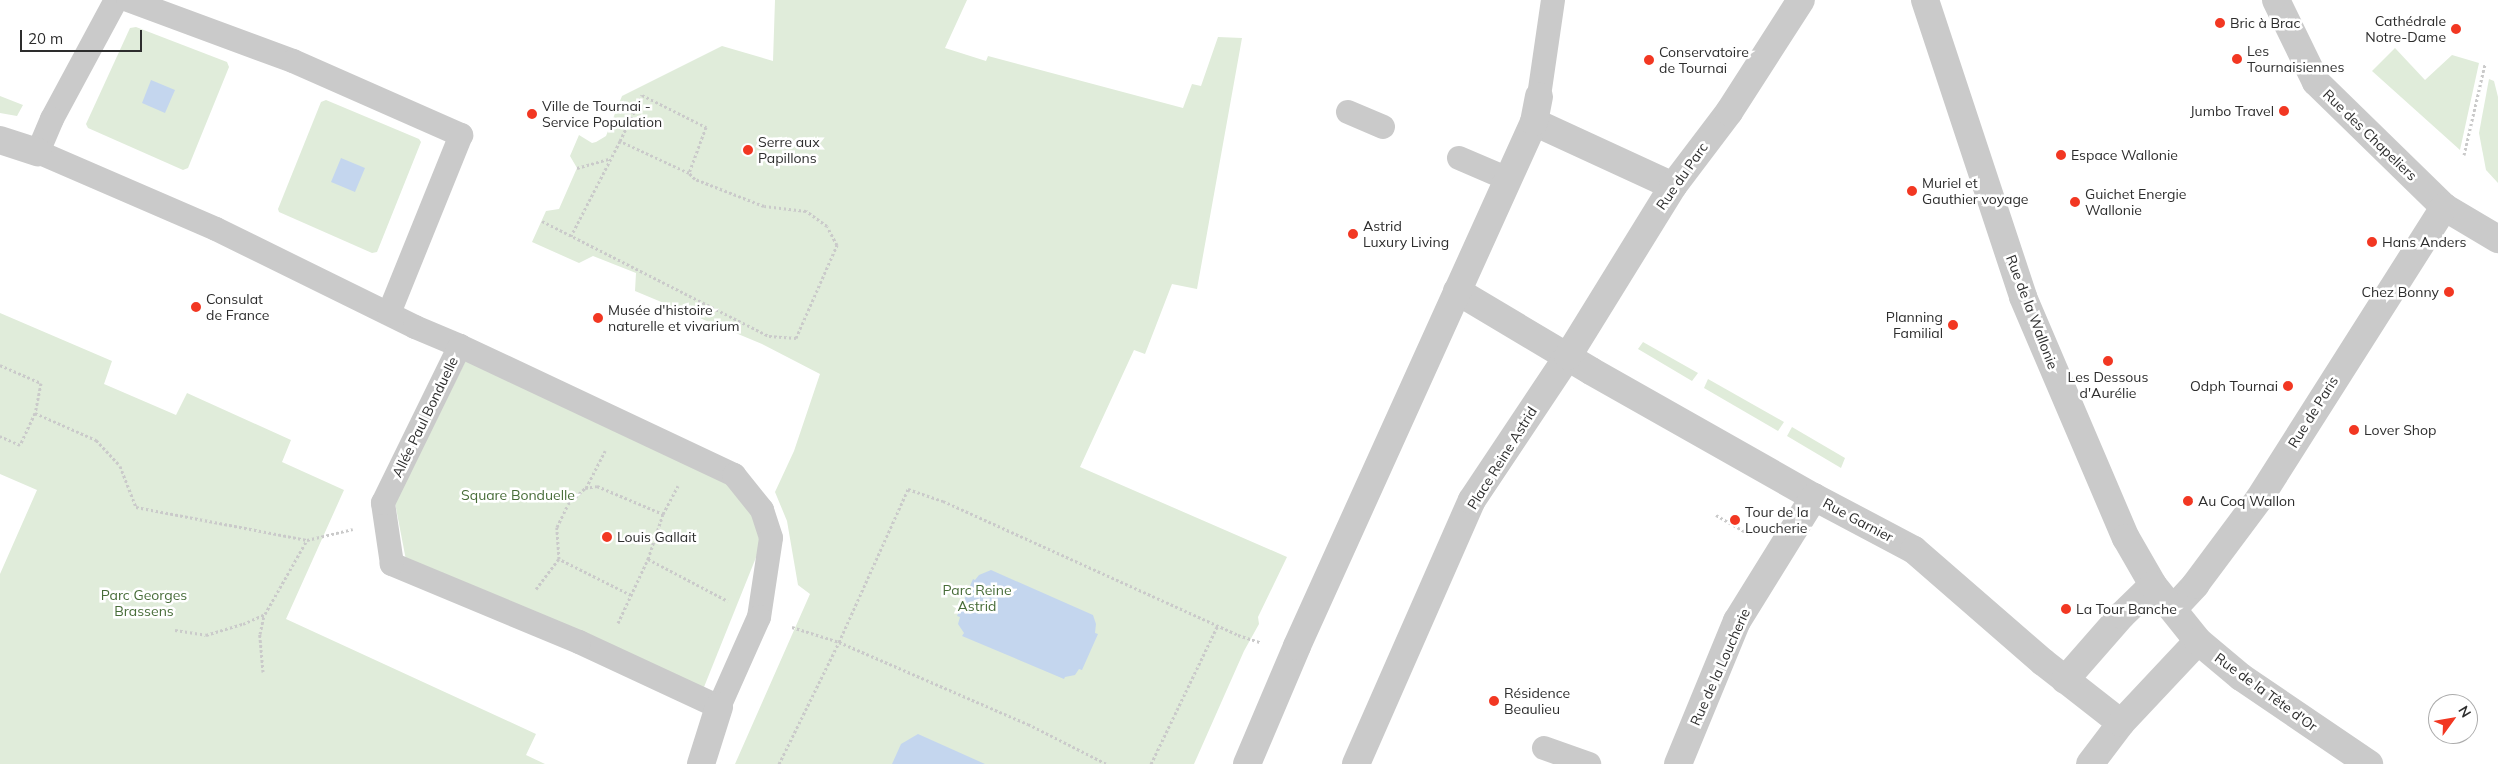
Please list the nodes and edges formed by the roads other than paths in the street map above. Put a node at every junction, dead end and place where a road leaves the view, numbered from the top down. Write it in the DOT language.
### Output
graph roads {
  1 [pos="116,0"];
  2 [pos="128,0"];
  3 [pos="1553,0"];
  4 [pos="1801,0"];
  5 [pos="1925,0"];
  6 [pos="2276,0"];
  7 [pos="1536,109"];
  8 [pos="1348,112"];
  9 [pos="1383,126"];
  10 [pos="0,140"];
  11 [pos="38,152"];
  12 [pos="1459,158"];
  13 [pos="1508,179"];
  14 [pos="1673,186"];
  15 [pos="2444,207"];
  16 [pos="2498,239"];
  17 [pos="1457,291"];
  18 [pos="389,313"];
  19 [pos="460,346"];
  20 [pos="1568,356"];
  21 [pos="1814,497"];
  22 [pos="2153,586"];
  23 [pos="2173,610"];
  24 [pos="2198,640"];
  25 [pos="2065,680"];
  26 [pos="719,707"];
  27 [pos="2121,723"];
  28 [pos="1544,748"];
  29 [pos="701,764"];
  30 [pos="1247,764"];
  31 [pos="1356,764"];
  32 [pos="1589,764"];
  33 [pos="1678,764"];
  34 [pos="2090,764"];
  35 [pos="2369,764"];
  1 -- 11 [label="lane"];
  2 -- 18 [label="lane"];
  3 -- 7 [label="lane"];
  4 -- 14 [label="street, Rue du Parc"];
  5 -- 22 [label="street, Rue de la Wallonie"];
  6 -- 15 [label="street, Rue des Chapeliers"];
  7 -- 13 [label="street"];
  7 -- 14 [label="street"];
  8 -- 9 [label="lane"];
  10 -- 11 [label="street"];
  11 -- 18 [label="lane"];
  12 -- 13 [label="lane"];
  13 -- 17 [label="street"];
  14 -- 20 [label="street, Rue du Parc"];
  15 -- 16 [label="street, Rue des Chapeliers"];
  15 -- 23 [label="street, Rue de Paris"];
  17 -- 20 [label="street"];
  17 -- 30 [label="street"];
  18 -- 19 [label="lane"];
  19 -- 26 [label="lane, Allée Paul Bonduelle"];
  19 -- 26 [label="lane, Allée Paul Bonduelle"];
  20 -- 21 [label="street, Rue Garnier"];
  20 -- 31 [label="street, Place Reine Astrid"];
  21 -- 25 [label="street, Rue Garnier"];
  21 -- 33 [label="street, Rue de la Loucherie"];
  22 -- 23 [label="street, Rue de la Tête d'Or"];
  22 -- 25 [label="street"];
  23 -- 24 [label="street, Rue de la Tête d'Or"];
  24 -- 27 [label="street"];
  24 -- 35 [label="street, Rue de la Tête d'Or"];
  25 -- 27 [label="street, Rue Garnier"];
  26 -- 29 [label="street, Allée Paul Bonduelle"];
  27 -- 34 [label="street"];
  28 -- 32 [label="lane"];
}
